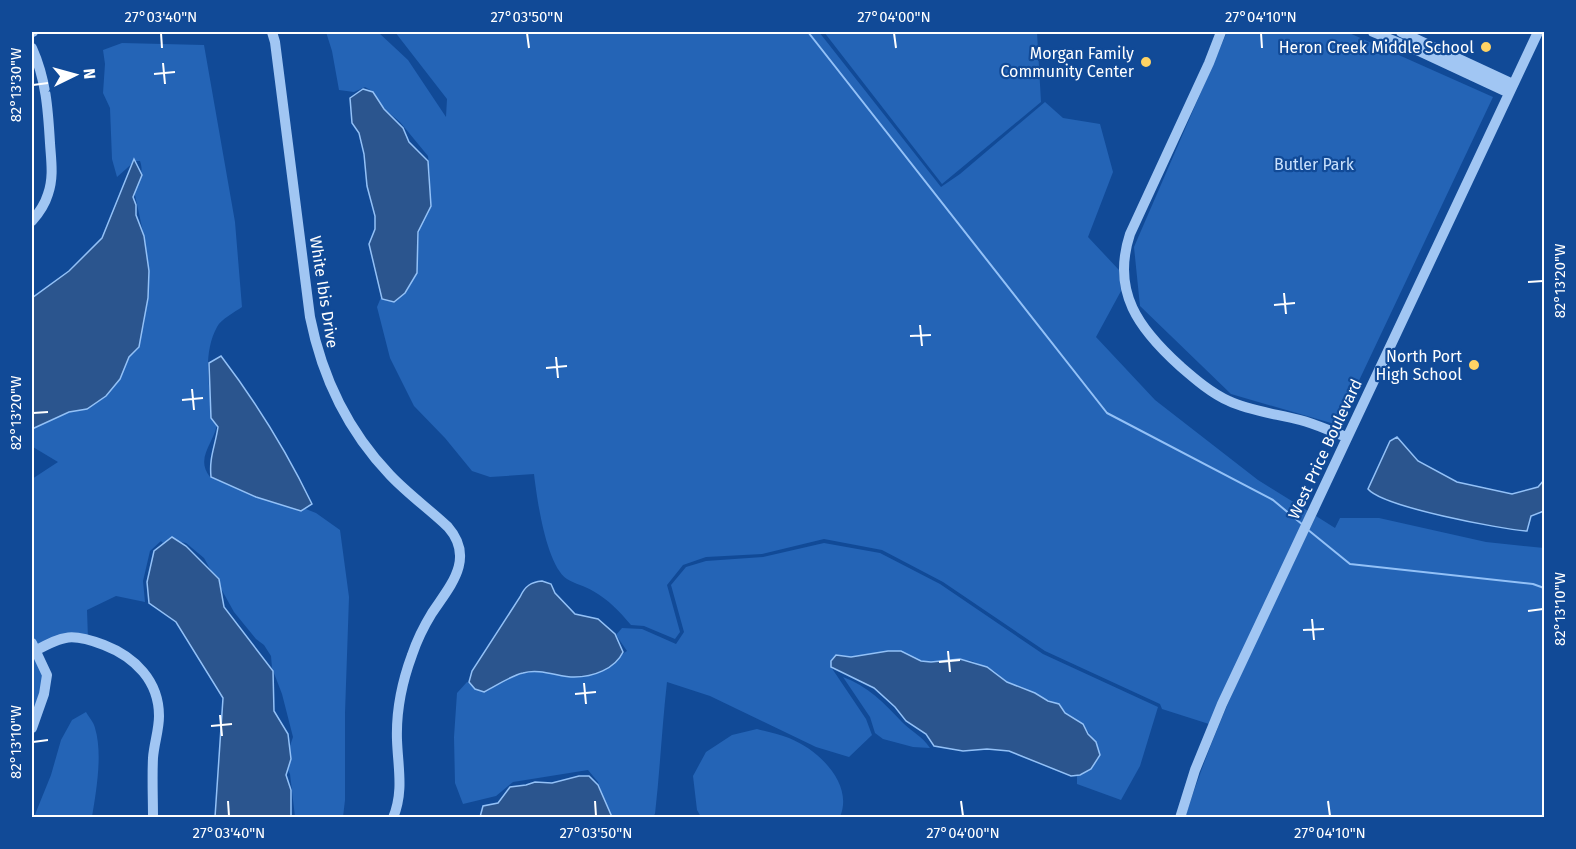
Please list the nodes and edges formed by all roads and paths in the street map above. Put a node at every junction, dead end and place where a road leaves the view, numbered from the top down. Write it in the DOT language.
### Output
graph roads {
  1 [pos="272,32"];
  2 [pos="1214,32"];
  3 [pos="1221,32"];
  4 [pos="1373,32"];
  5 [pos="1401,32"];
  6 [pos="1538,32"];
  7 [pos="32,48"];
  8 [pos="1214,50"];
  9 [pos="1511,89"];
  10 [pos="32,221"];
  11 [pos="1347,437"];
  12 [pos="33,647"];
  13 [pos="32,728"];
  14 [pos="153,818"];
  15 [pos="393,818"];
  16 [pos="1180,818"];
  1 -- 15 [label="street, White Ibis Drive"];
  2 -- 8 [label="street"];
  3 -- 8 [label="street"];
  4 -- 9 [label="street"];
  5 -- 9 [label="street"];
  6 -- 9 [label="street, West Price Boulevard"];
  7 -- 10 [label="street"];
  8 -- 11 [label="street"];
  9 -- 11 [label="street, West Price Boulevard"];
  11 -- 16 [label="street, West Price Boulevard"];
  12 -- 13 [label="street"];
  12 -- 14 [label="street"];
}
